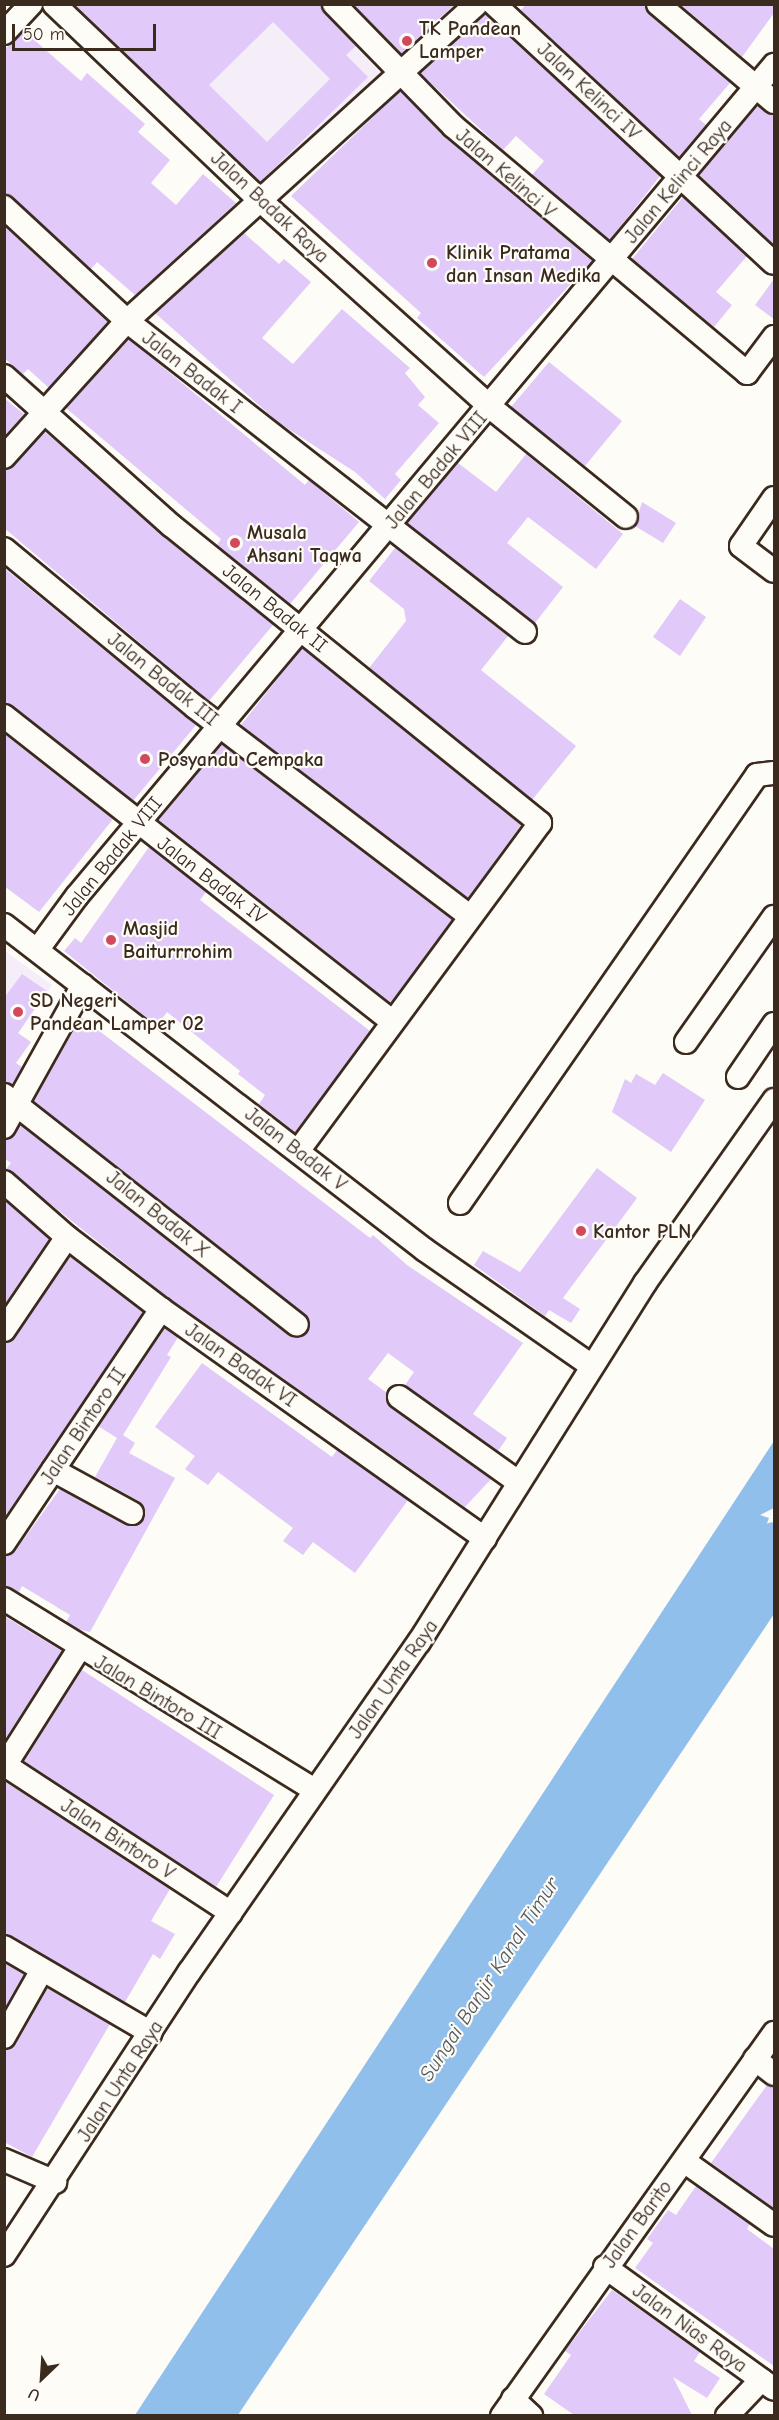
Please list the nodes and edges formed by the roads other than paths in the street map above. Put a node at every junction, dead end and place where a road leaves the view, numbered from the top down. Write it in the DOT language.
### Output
graph roads {
  1 [pos="31,4"];
  2 [pos="54,4"];
  3 [pos="334,4"];
  4 [pos="476,4"];
  5 [pos="658,4"];
  6 [pos="506,8"];
  7 [pos="4,33"];
  8 [pos="774,65"];
  9 [pos="403,75"];
  10 [pos="757,87"];
  11 [pos="774,102"];
  12 [pos="683,178"];
  13 [pos="262,202"];
  14 [pos="4,207"];
  15 [pos="609,262"];
  16 [pos="774,263"];
  17 [pos="127,321"];
  18 [pos="774,337"];
  19 [pos="4,376"];
  20 [pos="489,406"];
  21 [pos="46,412"];
  22 [pos="4,457"];
  23 [pos="774,498"];
  24 [pos="626,517"];
  25 [pos="387,528"];
  26 [pos="4,549"];
  27 [pos="774,571"];
  28 [pos="302,629"];
  29 [pos="525,632"];
  30 [pos="4,716"];
  31 [pos="220,725"];
  32 [pos="774,772"];
  33 [pos="138,824"];
  34 [pos="468,915"];
  35 [pos="774,919"];
  36 [pos="4,925"];
  37 [pos="38,949"];
  38 [pos="83,985"];
  39 [pos="392,1022"];
  40 [pos="774,1023"];
  41 [pos="686,1042"];
  42 [pos="738,1077"];
  43 [pos="11,1099"];
  44 [pos="774,1100"];
  45 [pos="4,1127"];
  46 [pos="299,1150"];
  47 [pos="4,1182"];
  48 [pos="460,1203"];
  49 [pos="67,1237"];
  50 [pos="161,1309"];
  51 [pos="297,1325"];
  52 [pos="4,1330"];
  53 [pos="592,1366"];
  54 [pos="399,1397"];
  55 [pos="53,1470"];
  56 [pos="518,1482"];
  57 [pos="132,1513"];
  58 [pos="485,1538"];
  59 [pos="4,1543"];
  60 [pos="4,1599"];
  61 [pos="79,1649"];
  62 [pos="5,1766"];
  63 [pos="314,1790"];
  64 [pos="231,1913"];
  65 [pos="4,1947"];
  66 [pos="42,1970"];
  67 [pos="151,2033"];
  68 [pos="774,2033"];
  69 [pos="4,2037"];
  70 [pos="755,2059"];
  71 [pos="774,2074"];
  72 [pos="4,2160"];
  73 [pos="684,2161"];
  74 [pos="55,2182"];
  75 [pos="774,2225"];
  76 [pos="4,2254"];
  77 [pos="605,2267"];
  78 [pos="768,2384"];
  79 [pos="508,2407"];
  80 [pos="531,2415"];
  81 [pos="727,2415"];
  1 -- 7 [label="street"];
  2 -- 13 [label="street, Jalan Badak Raya"];
  3 -- 9 [label="street, Jalan Kelinci V"];
  4 -- 9 [label="street"];
  5 -- 10 [label="street"];
  6 -- 12 [label="street, Jalan Kelinci IV"];
  8 -- 10 [label="street, Jalan Kelinci Raya"];
  9 -- 13 [label="street"];
  9 -- 15 [label="street, Jalan Kelinci V"];
  10 -- 11 [label="street"];
  10 -- 12 [label="street, Jalan Kelinci Raya"];
  12 -- 15 [label="street, Jalan Kelinci Raya"];
  12 -- 16 [label="street, Jalan Kelinci IV"];
  13 -- 17 [label="street"];
  13 -- 20 [label="street, Jalan Badak Raya"];
  14 -- 17 [label="street, Jalan Badak I"];
  15 -- 18 [label="street, Jalan Kelinci V"];
  15 -- 20 [label="street, Jalan Kelinci Raya"];
  17 -- 21 [label="street"];
  17 -- 25 [label="street, Jalan Badak I"];
  19 -- 21 [label="street, Jalan Badak II"];
  20 -- 24 [label="street"];
  20 -- 25 [label="street, Jalan Badak VIII"];
  21 -- 22 [label="street"];
  21 -- 28 [label="street, Jalan Badak II"];
  23 -- 27 [label="street"];
  25 -- 28 [label="street, Jalan Badak VIII"];
  25 -- 29 [label="street, Jalan Badak I"];
  26 -- 31 [label="street, Jalan Badak III"];
  28 -- 31 [label="street, Jalan Badak VIII"];
  28 -- 34 [label="street, Jalan Badak II"];
  30 -- 33 [label="street, Jalan Badak IV"];
  31 -- 33 [label="street, Jalan Badak VIII"];
  31 -- 34 [label="street, Jalan Badak III"];
  32 -- 48 [label="street"];
  33 -- 37 [label="street, Jalan Badak VIII"];
  33 -- 39 [label="street, Jalan Badak IV"];
  34 -- 39 [label="street"];
  35 -- 41 [label="street"];
  36 -- 37 [label="street, Jalan Badak V"];
  37 -- 38 [label="street, Jalan Badak V"];
  38 -- 43 [label="street"];
  38 -- 46 [label="street, Jalan Badak V"];
  39 -- 46 [label="street"];
  40 -- 42 [label="street"];
  43 -- 45 [label="street"];
  43 -- 51 [label="street, Jalan Badak X"];
  44 -- 53 [label="street, Jalan Unta Raya"];
  46 -- 53 [label="street, Jalan Badak V"];
  47 -- 49 [label="street, Jalan Badak VI"];
  49 -- 50 [label="street, Jalan Badak VI"];
  49 -- 52 [label="street"];
  50 -- 55 [label="street, Jalan Bintoro II"];
  50 -- 58 [label="street, Jalan Badak VI"];
  53 -- 56 [label="street, Jalan Unta Raya"];
  54 -- 56 [label="street"];
  55 -- 57 [label="street"];
  55 -- 59 [label="street, Jalan Bintoro II"];
  56 -- 58 [label="street, Jalan Unta Raya"];
  58 -- 63 [label="street, Jalan Unta Raya"];
  60 -- 61 [label="street, Jalan Bintoro III"];
  61 -- 62 [label="street"];
  61 -- 63 [label="street, Jalan Bintoro III"];
  62 -- 64 [label="street, Jalan Bintoro V"];
  63 -- 64 [label="street, Jalan Unta Raya"];
  64 -- 67 [label="street, Jalan Unta Raya"];
  65 -- 66 [label="street"];
  66 -- 67 [label="street"];
  66 -- 69 [label="street"];
  67 -- 74 [label="street, Jalan Unta Raya"];
  68 -- 70 [label="street, Jalan Barito"];
  70 -- 71 [label="street"];
  70 -- 73 [label="street, Jalan Barito"];
  72 -- 74 [label="street"];
  73 -- 75 [label="street"];
  73 -- 77 [label="street, Jalan Barito"];
  74 -- 76 [label="street, Jalan Unta Raya"];
  77 -- 78 [label="street, Jalan Nias Raya"];
  77 -- 79 [label="street, Jalan Barito"];
  78 -- 81 [label="street"];
  79 -- 80 [label="street"];
}
